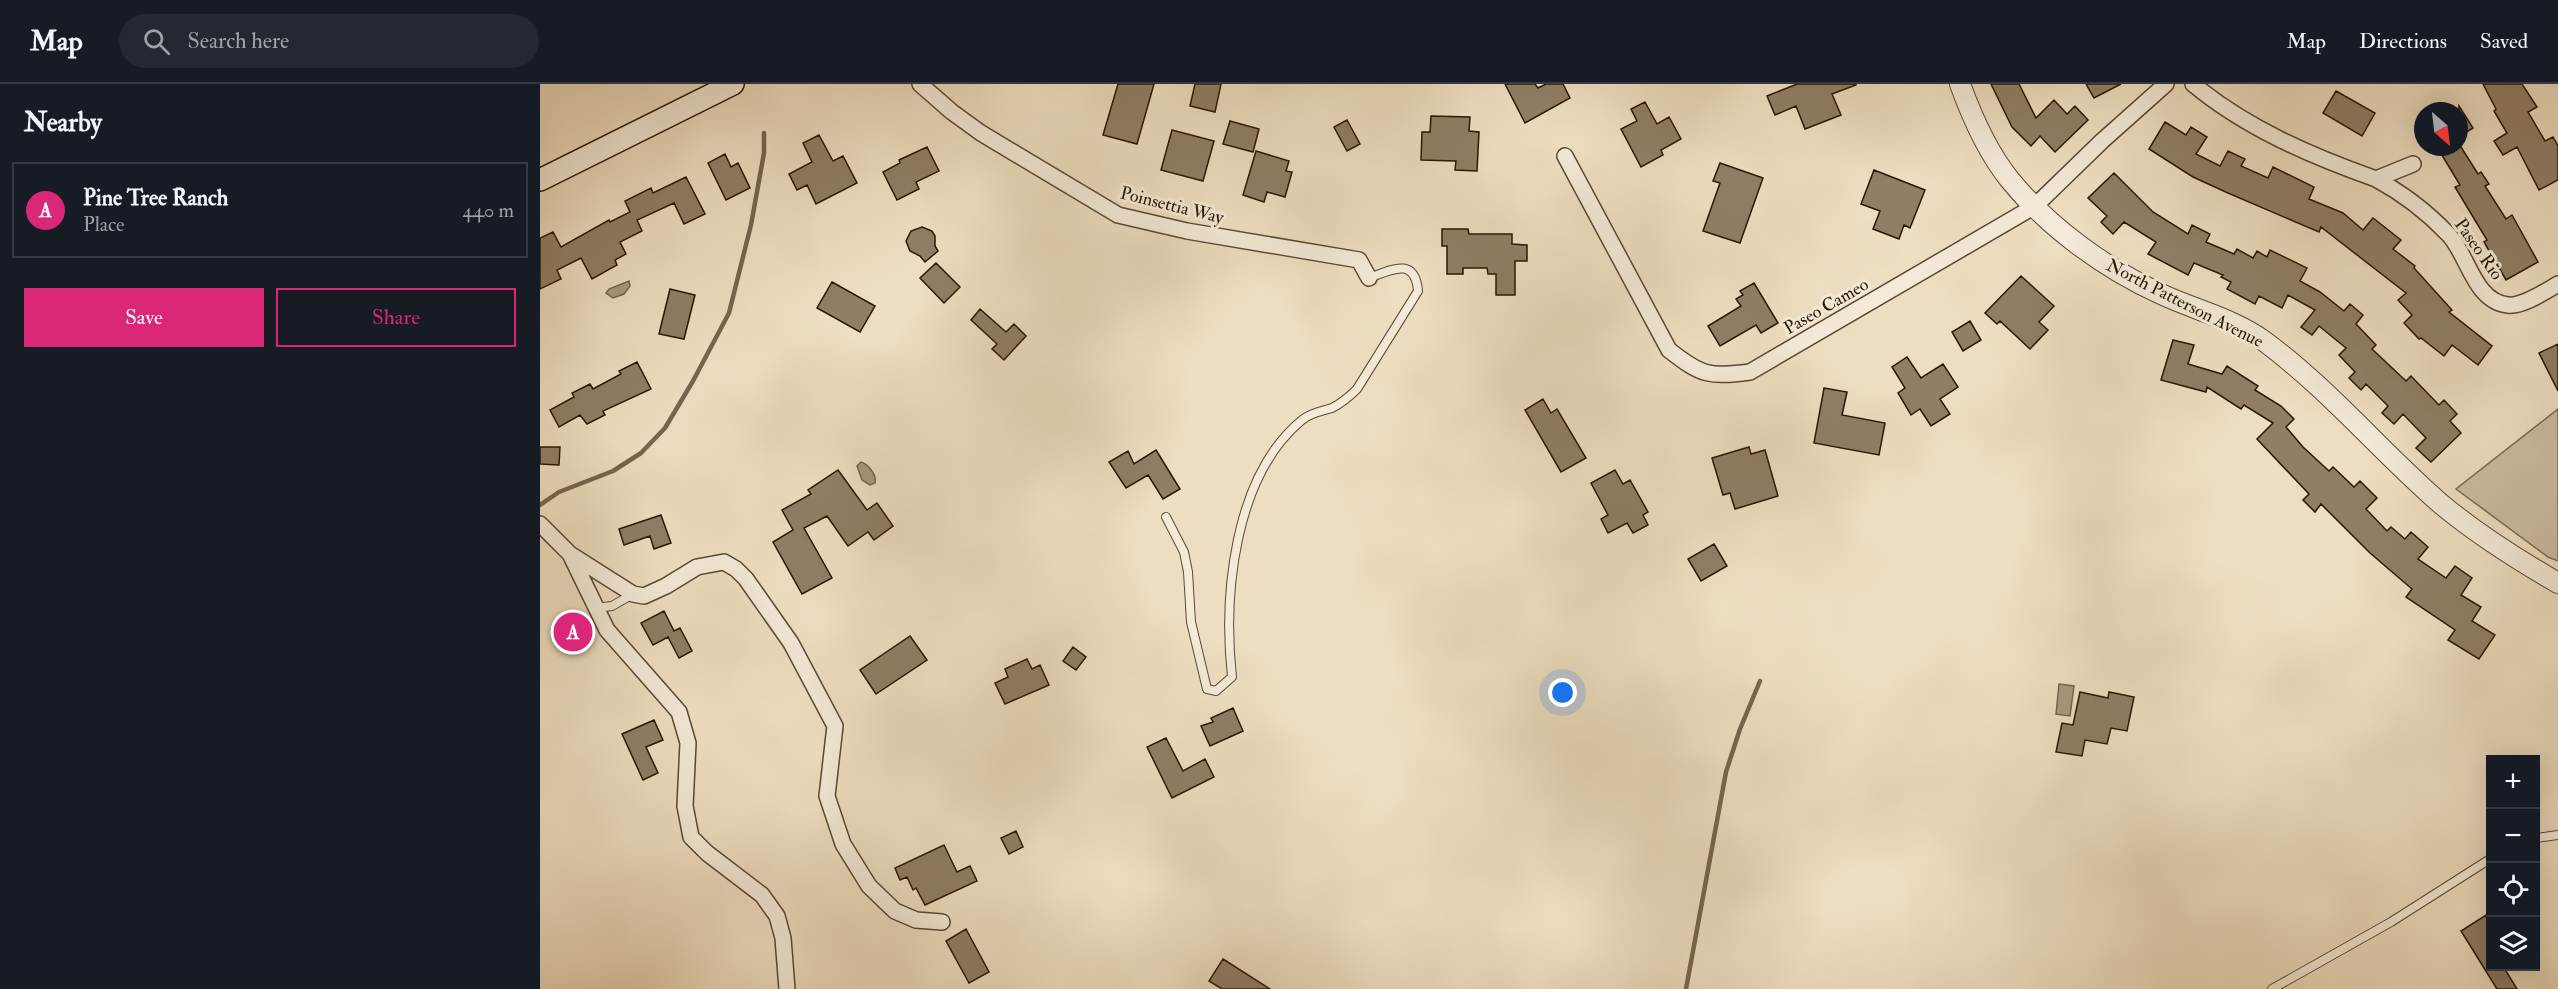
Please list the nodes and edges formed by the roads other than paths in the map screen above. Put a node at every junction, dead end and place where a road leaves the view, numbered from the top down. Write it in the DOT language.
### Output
graph roads {
  1 [pos="734,84"];
  2 [pos="920,84"];
  3 [pos="1960,84"];
  4 [pos="2166,84"];
  5 [pos="2193,84"];
  6 [pos="1565,156"];
  7 [pos="2414,164"];
  8 [pos="2376,178"];
  9 [pos="540,180"];
  10 [pos="2036,206"];
  11 [pos="1369,278"];
  12 [pos="2558,284"];
  13 [pos="1166,518"];
  14 [pos="540,524"];
  15 [pos="570,554"];
  16 [pos="2558,583"];
  17 [pos="633,594"];
  18 [pos="596,608"];
  19 [pos="2558,835"];
  20 [pos="2540,837"];
  21 [pos="2486,862"];
  22 [pos="942,922"];
  23 [pos="787,989"];
  24 [pos="2272,989"];
  1 -- 9 [label="main road"];
  2 -- 11 [label="street, Poinsettia Way"];
  3 -- 10 [label="street, North Patterson Avenue"];
  4 -- 10 [label="street, Paseo Cameo"];
  5 -- 8 [label="street, Paseo Rio"];
  6 -- 10 [label="street, Paseo Cameo"];
  7 -- 8 [label="street"];
  8 -- 12 [label="street, Paseo Rio"];
  10 -- 16 [label="street, North Patterson Avenue"];
  11 -- 13 [label="lane"];
  14 -- 15 [label="street"];
  15 -- 17 [label="street"];
  15 -- 18 [label="street"];
  17 -- 18 [label="lane"];
  17 -- 22 [label="street"];
  18 -- 23 [label="street"];
  19 -- 20 [label="lane"];
  21 -- 24 [label="lane"];
}
